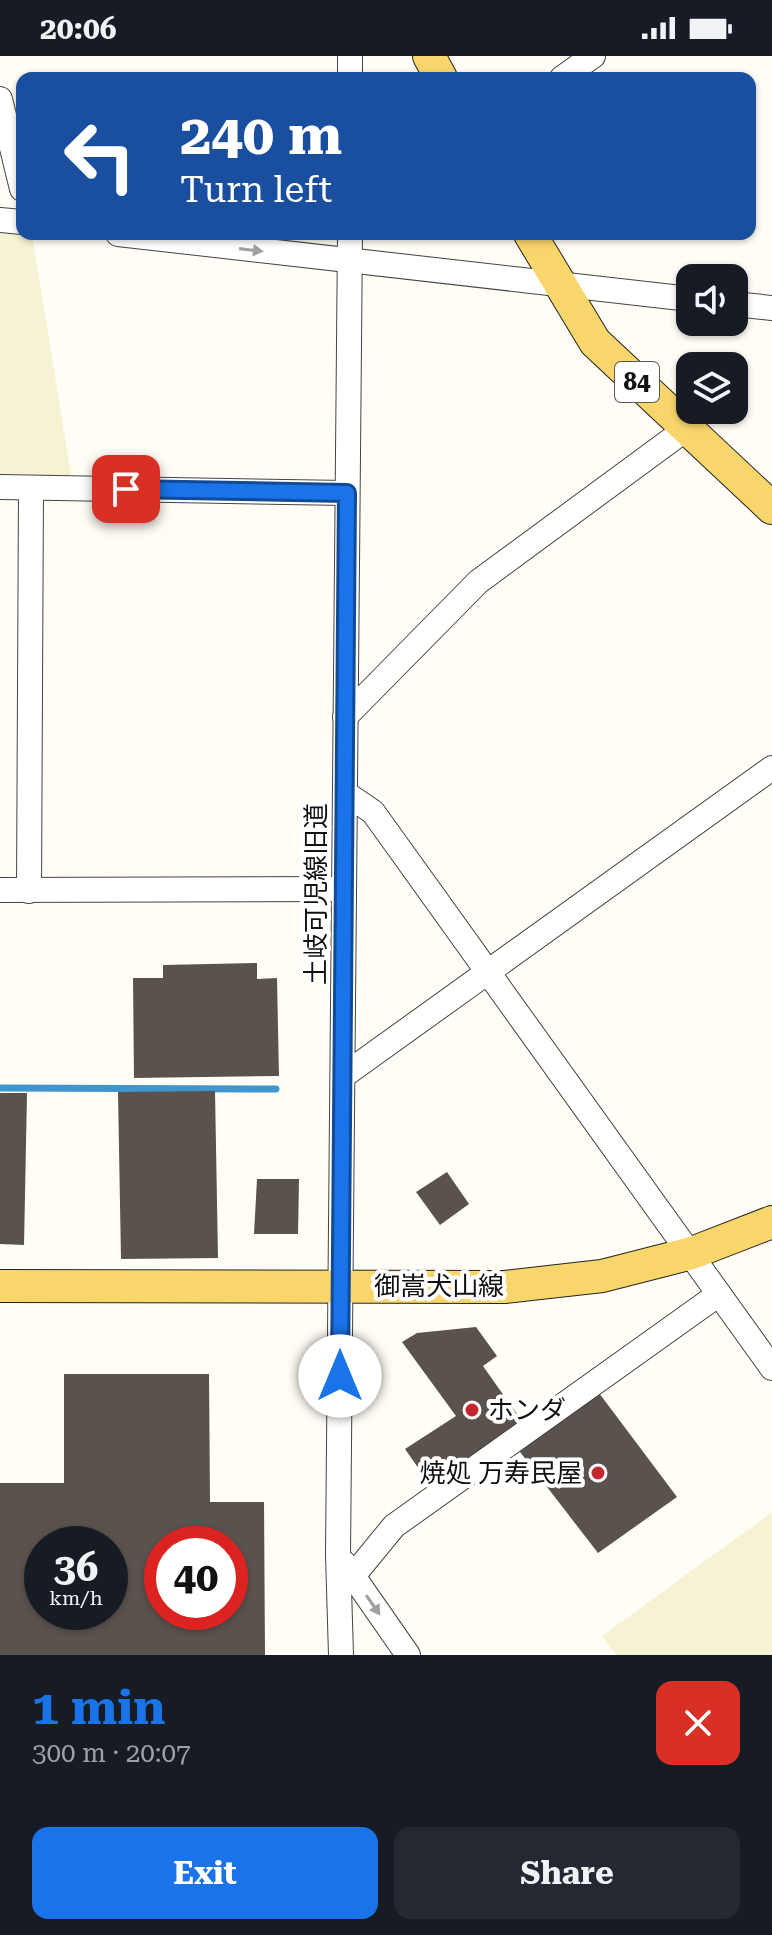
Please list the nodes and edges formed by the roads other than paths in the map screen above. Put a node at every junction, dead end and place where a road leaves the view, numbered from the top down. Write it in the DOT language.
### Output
graph roads {
  1 [pos="593,56"];
  2 [pos="570,72"];
  3 [pos="0,99"];
  4 [pos="16,164"];
  5 [pos="170,240"];
  6 [pos="350,240"];
  7 [pos="533,240"];
  8 [pos="351,261"];
  9 [pos="558,283"];
  10 [pos="676,297"];
  11 [pos="748,305"];
  12 [pos="772,308"];
  13 [pos="686,429"];
  14 [pos="0,487"];
  15 [pos="31,488"];
  16 [pos="347,493"];
  17 [pos="772,508"];
  18 [pos="345,717"];
  19 [pos="772,768"];
  20 [pos="345,793"];
  21 [pos="344,889"];
  22 [pos="0,890"];
  23 [pos="29,891"];
  24 [pos="488,972"];
  25 [pos="343,1076"];
  26 [pos="772,1222"];
  27 [pos="692,1253"];
  28 [pos="0,1286"];
  29 [pos="341,1287"];
  30 [pos="719,1294"];
  31 [pos="772,1368"];
  32 [pos="338,1555"];
  33 [pos="353,1576"];
  34 [pos="341,1655"];
  35 [pos="408,1655"];
  1 -- 2 [label="street"];
  3 -- 4 [label="street"];
  5 -- 8 [label="street, one-way"];
  6 -- 8 [label="street, 土岐可児線旧道"];
  7 -- 9 [label="main road, 84"];
  8 -- 9 [label="street"];
  8 -- 16 [label="street, 土岐可児線旧道"];
  9 -- 10 [label="street"];
  9 -- 13 [label="main road, 84"];
  11 -- 12 [label="street"];
  13 -- 17 [label="main road, 84"];
  13 -- 18 [label="street"];
  14 -- 15 [label="street"];
  15 -- 16 [label="street"];
  15 -- 23 [label="street"];
  16 -- 18 [label="street, 土岐可児線旧道"];
  18 -- 20 [label="street, 土岐可児線旧道"];
  19 -- 24 [label="street"];
  20 -- 21 [label="street, 土岐可児線旧道"];
  20 -- 24 [label="street"];
  21 -- 23 [label="street"];
  21 -- 25 [label="street, 土岐可児線旧道"];
  22 -- 23 [label="street"];
  24 -- 25 [label="street"];
  24 -- 27 [label="street"];
  25 -- 29 [label="street, 土岐可児線旧道"];
  26 -- 27 [label="main road, 御嵩犬山線"];
  27 -- 29 [label="main road, 御嵩犬山線"];
  27 -- 30 [label="street"];
  28 -- 29 [label="main road, 御嵩犬山線"];
  29 -- 32 [label="street, 土岐可児線旧道"];
  30 -- 31 [label="street"];
  30 -- 33 [label="street"];
  32 -- 33 [label="street"];
  32 -- 34 [label="street, 土岐可児線旧道"];
  33 -- 35 [label="street, one-way"];
}
